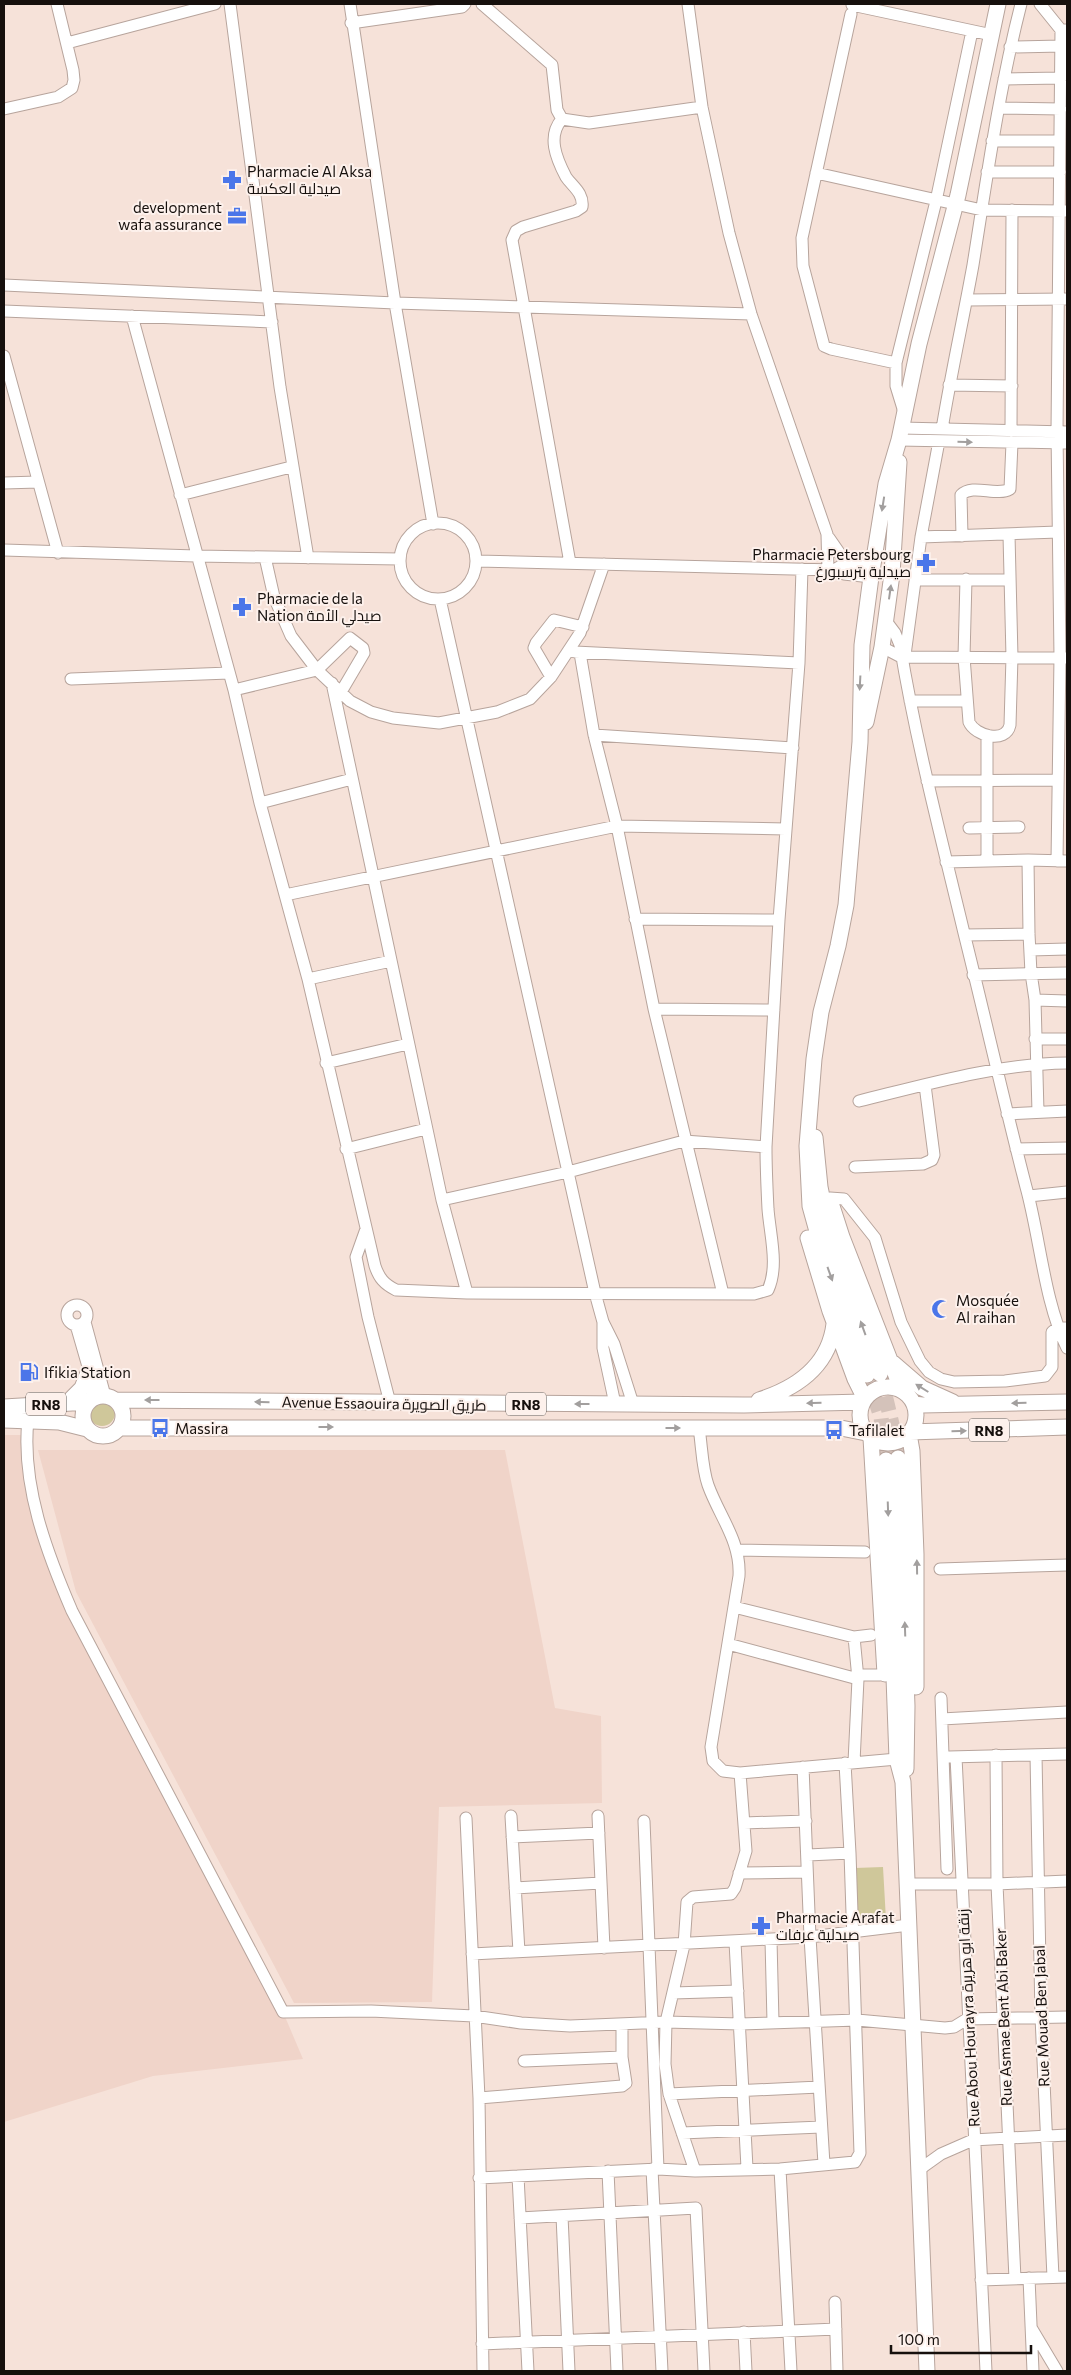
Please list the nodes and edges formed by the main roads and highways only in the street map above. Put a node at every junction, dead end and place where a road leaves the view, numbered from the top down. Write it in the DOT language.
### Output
graph roads {
  1 [pos="998,4"];
  2 [pos="900,434"];
  3 [pos="893,566"];
  4 [pos="872,567"];
  5 [pos="862,645"];
  6 [pos="882,648"];
  7 [pos="860,742"];
  8 [pos="813,1173"];
  9 [pos="834,1322"];
  10 [pos="888,1357"];
  11 [pos="89,1370"];
  12 [pos="873,1374"];
  13 [pos="902,1391"];
  14 [pos="100,1399"];
  15 [pos="864,1400"];
  16 [pos="1067,1402"];
  17 [pos="68,1403"];
  18 [pos="914,1404"];
  19 [pos="744,1405"];
  20 [pos="964,1405"];
  21 [pos="4,1407"];
  22 [pos="4,1420"];
  23 [pos="1067,1427"];
  24 [pos="120,1428"];
  25 [pos="87,1429"];
  26 [pos="910,1433"];
  27 [pos="869,1436"];
  28 [pos="892,1459"];
  29 [pos="902,1720"];
  30 [pos="903,1782"];
  31 [pos="927,2371"];
  1 -- 2 [label="main road"];
  2 -- 3 [label="main road"];
  2 -- 4 [label="main road, one-way"];
  3 -- 4 [label="main road"];
  6 -- 3 [label="main road, one-way"];
  4 -- 5 [label="main road"];
  5 -- 6 [label="main road"];
  5 -- 7 [label="main road, one-way"];
  6 -- 7 [label="main road"];
  7 -- 8 [label="main road"];
  8 -- 9 [label="main road"];
  8 -- 10 [label="main road"];
  8 -- 12 [label="main road"];
  9 -- 15 [label="main road"];
  9 -- 19 [label="main road"];
  10 -- 13 [label="main road"];
  20 -- 10 [label="main road, one-way"];
  11 -- 17 [label="main road"];
  13 -- 15 [label="main road"];
  13 -- 18 [label="main road"];
  14 -- 17 [label="main road, Avenue Essaouira طريق الصويرة / RN8"];
  19 -- 14 [label="main road, Avenue Essaouira طريق الصويرة / RN8, one-way"];
  14 -- 24 [label="main road"];
  14 -- 25 [label="main road, RN8"];
  15 -- 19 [label="main road, Avenue Essaouira طريق الصويرة / RN8, one-way"];
  15 -- 27 [label="main road"];
  16 -- 20 [label="main road, RN8, one-way"];
  17 -- 21 [label="main road, Avenue Essaouira طريق الصويرة / RN8"];
  18 -- 20 [label="main road, RN8"];
  18 -- 26 [label="main road"];
  22 -- 25 [label="main road, RN8"];
  26 -- 23 [label="main road, RN8, one-way"];
  24 -- 25 [label="main road, RN8"];
  24 -- 27 [label="main road, Avenue Essaouira طريق الصويرة / RN8, one-way"];
  26 -- 27 [label="main road"];
  29 -- 26 [label="main road, one-way"];
  27 -- 29 [label="main road"];
  28 -- 29 [label="main road"];
  29 -- 30 [label="main road"];
  29 -- 30 [label="main road"];
  30 -- 31 [label="main road"];
}
